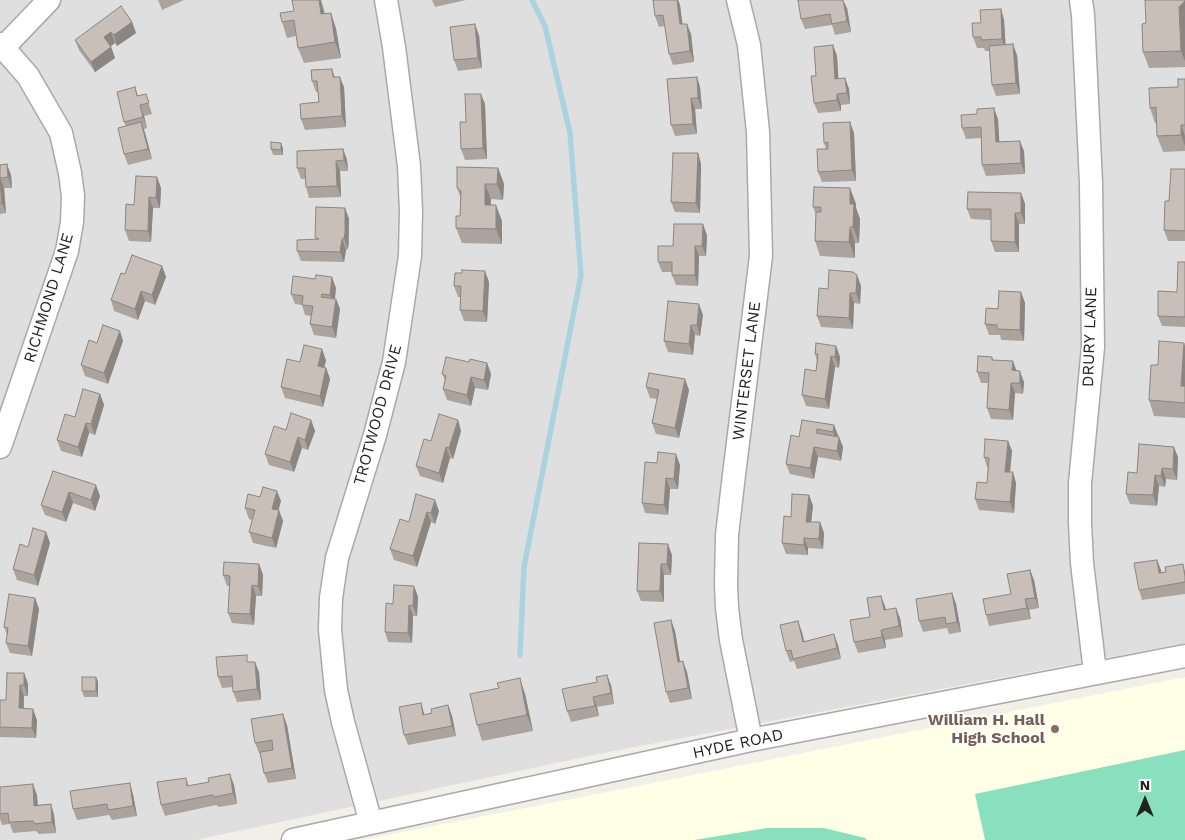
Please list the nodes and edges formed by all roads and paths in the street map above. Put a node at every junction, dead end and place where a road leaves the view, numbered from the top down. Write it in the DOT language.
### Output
graph roads {
  1 [pos="49,0"];
  2 [pos="386,0"];
  3 [pos="738,0"];
  4 [pos="1081,0"];
  5 [pos="2,45"];
  6 [pos="0,448"];
  7 [pos="1185,656"];
  8 [pos="1095,672"];
  9 [pos="751,740"];
  10 [pos="372,823"];
  11 [pos="293,840"];
  1 -- 5 [label="street"];
  2 -- 10 [label="street, TROTWOOD DRIVE"];
  3 -- 9 [label="street, WINTERSET LANE"];
  4 -- 8 [label="street, DRURY LANE"];
  5 -- 6 [label="street, RICHMOND LANE"];
  7 -- 8 [label="street, HYDE ROAD"];
  8 -- 9 [label="street, HYDE ROAD"];
  9 -- 10 [label="street, HYDE ROAD"];
  10 -- 11 [label="street, HYDE ROAD"];
}
